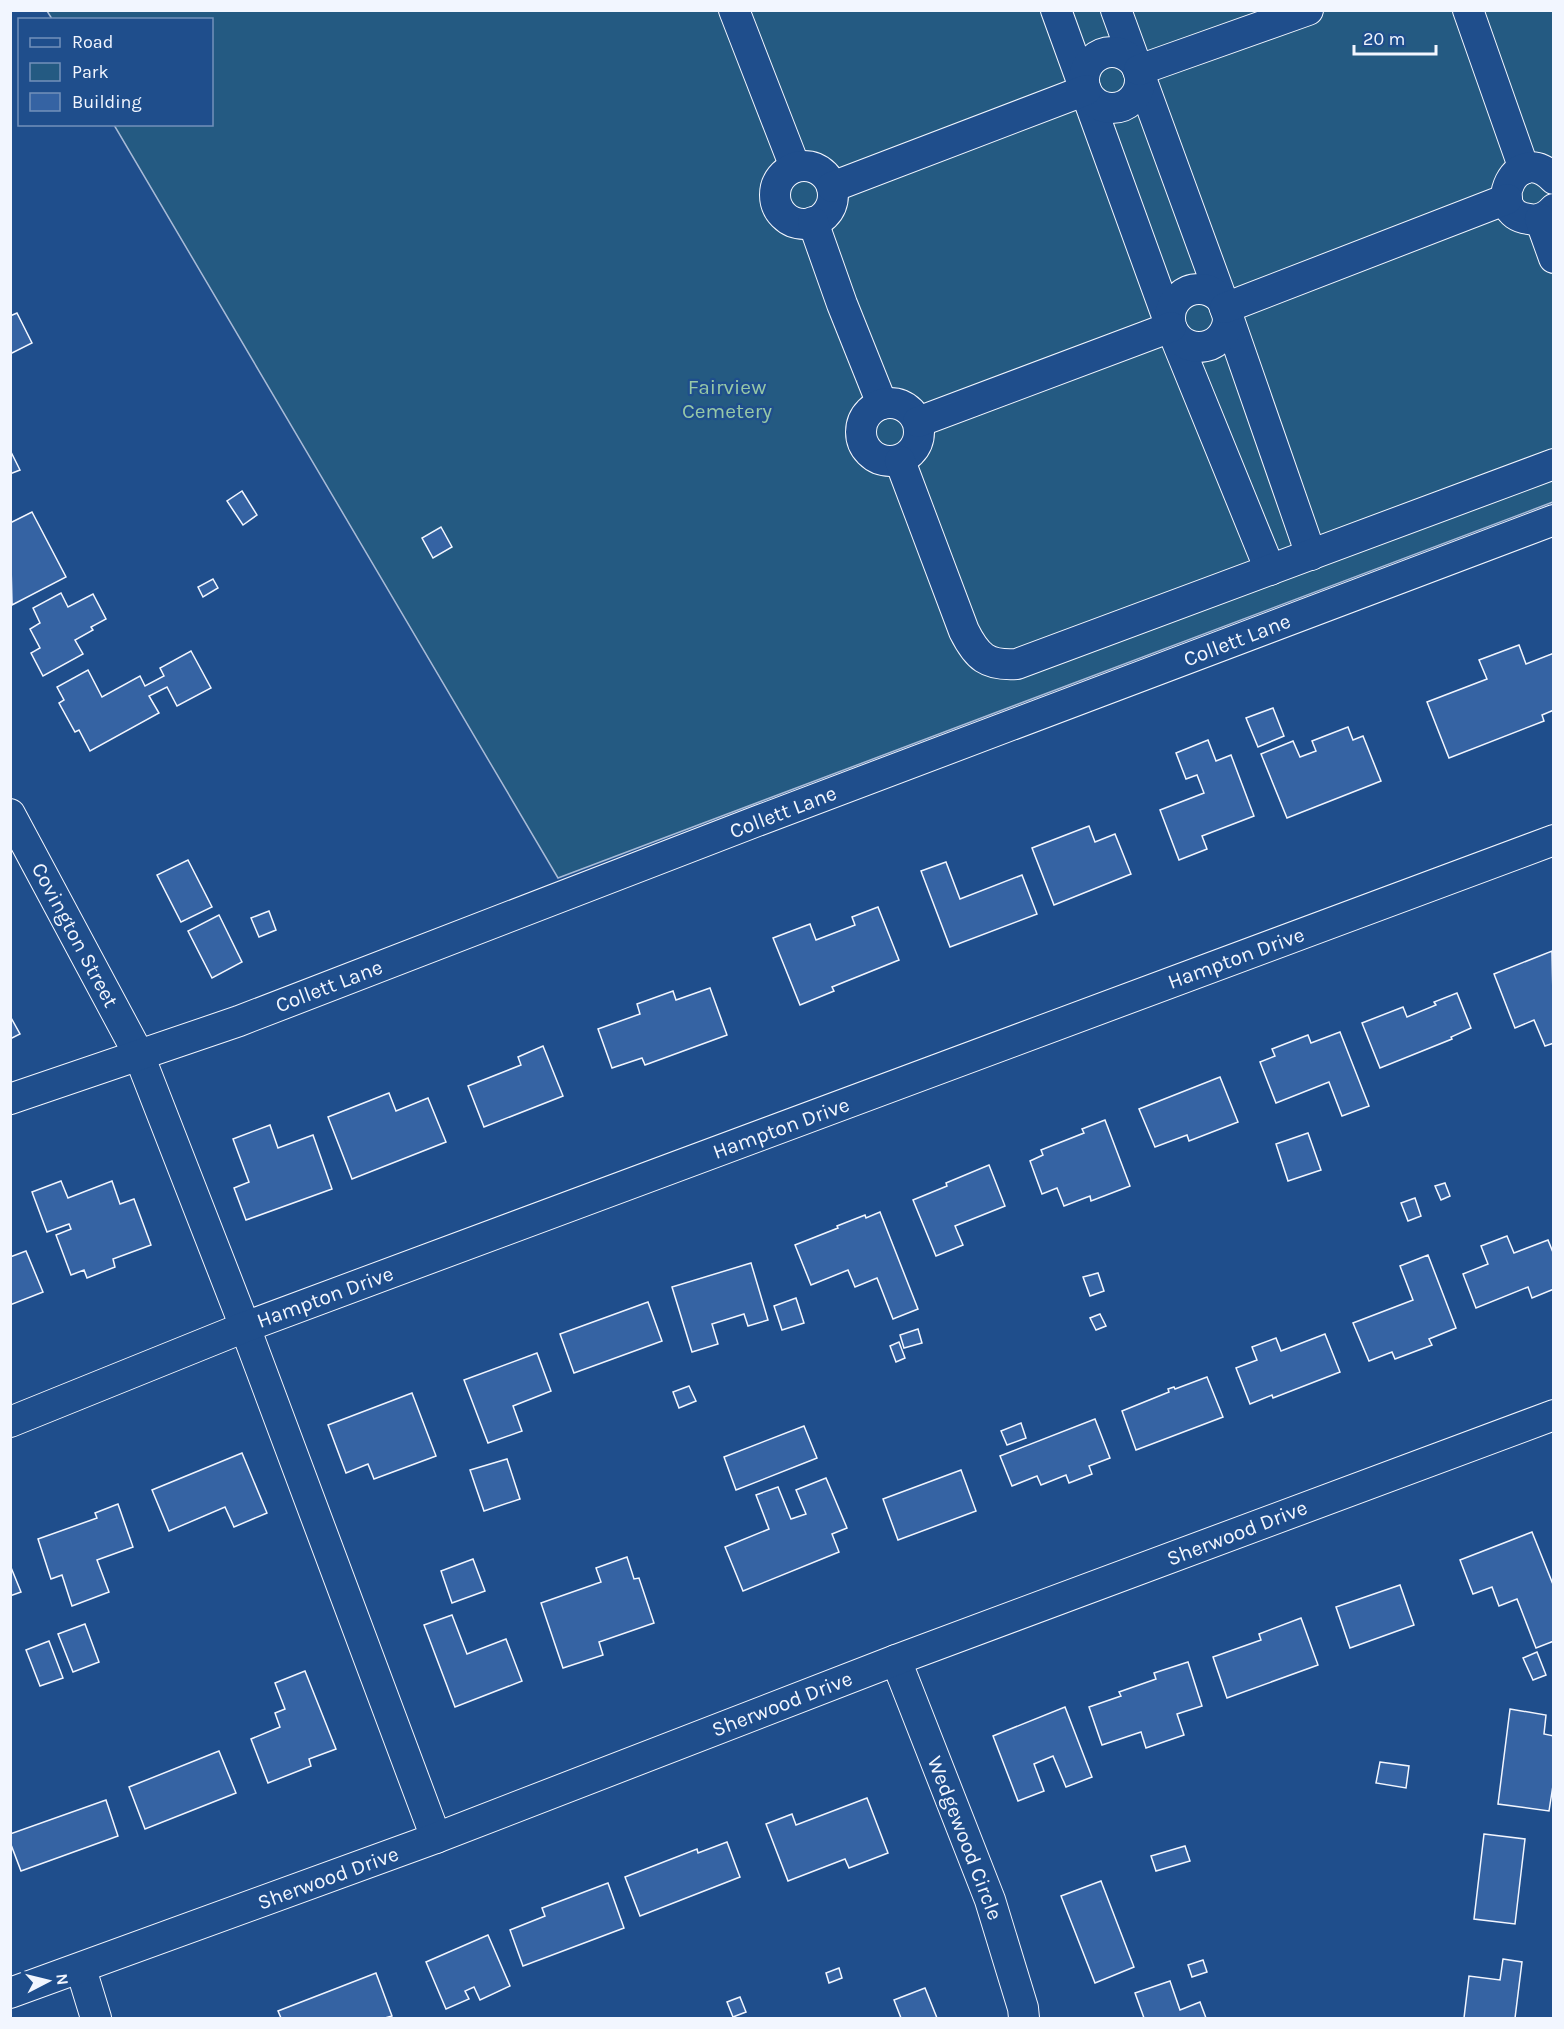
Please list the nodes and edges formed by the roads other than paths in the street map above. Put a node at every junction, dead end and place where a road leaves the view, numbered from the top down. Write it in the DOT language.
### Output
graph roads {
  1 [pos="734,10"];
  2 [pos="1056,10"];
  3 [pos="1116,10"];
  4 [pos="1308,10"];
  5 [pos="1468,10"];
  6 [pos="1139,70"];
  7 [pos="1086,90"];
  8 [pos="795,167"];
  9 [pos="1524,169"];
  10 [pos="1554,179"];
  11 [pos="832,187"];
  12 [pos="1507,200"];
  13 [pos="1547,214"];
  14 [pos="813,222"];
  15 [pos="1554,258"];
  16 [pos="1226,308"];
  17 [pos="1171,327"];
  18 [pos="882,404"];
  19 [pos="918,422"];
  20 [pos="900,460"];
  21 [pos="1554,464"];
  22 [pos="1554,520"];
  23 [pos="1311,555"];
  24 [pos="1270,570"];
  25 [pos="10,814"];
  26 [pos="1554,840"];
  27 [pos="139,1055"];
  28 [pos="10,1099"];
  29 [pos="244,1327"];
  30 [pos="1552,1420"];
  31 [pos="10,1422"];
  32 [pos="896,1660"];
  33 [pos="436,1838"];
  34 [pos="81,1969"];
  35 [pos="10,1993"];
  36 [pos="96,2019"];
  37 [pos="1024,2019"];
  1 -- 8 [label="street"];
  2 -- 7 [label="street"];
  3 -- 6 [label="street"];
  4 -- 6 [label="street"];
  5 -- 9 [label="street"];
  6 -- 7 [label="street"];
  6 -- 16 [label="street"];
  7 -- 11 [label="street"];
  7 -- 17 [label="street"];
  8 -- 11 [label="street"];
  8 -- 14 [label="street"];
  9 -- 10 [label="street"];
  9 -- 12 [label="street"];
  11 -- 14 [label="street"];
  12 -- 13 [label="street"];
  12 -- 16 [label="street"];
  13 -- 15 [label="street"];
  14 -- 18 [label="street"];
  16 -- 17 [label="street"];
  16 -- 17 [label="street"];
  16 -- 23 [label="street"];
  17 -- 19 [label="street"];
  17 -- 24 [label="street"];
  18 -- 19 [label="street"];
  18 -- 20 [label="street"];
  19 -- 20 [label="street"];
  20 -- 24 [label="street"];
  21 -- 23 [label="street"];
  22 -- 27 [label="street, Collett Lane"];
  23 -- 24 [label="street"];
  25 -- 27 [label="street, Covington Street"];
  26 -- 29 [label="street, Hampton Drive"];
  27 -- 28 [label="street, Collett Lane"];
  27 -- 29 [label="street, Covington Street"];
  29 -- 31 [label="street, Hampton Drive"];
  29 -- 33 [label="street, Covington Street"];
  30 -- 32 [label="street, Sherwood Drive"];
  32 -- 33 [label="street, Sherwood Drive"];
  32 -- 37 [label="street, Wedgewood Circle"];
  33 -- 34 [label="street, Sherwood Drive"];
  34 -- 35 [label="street, Sherwood Drive"];
  34 -- 36 [label="street"];
}
